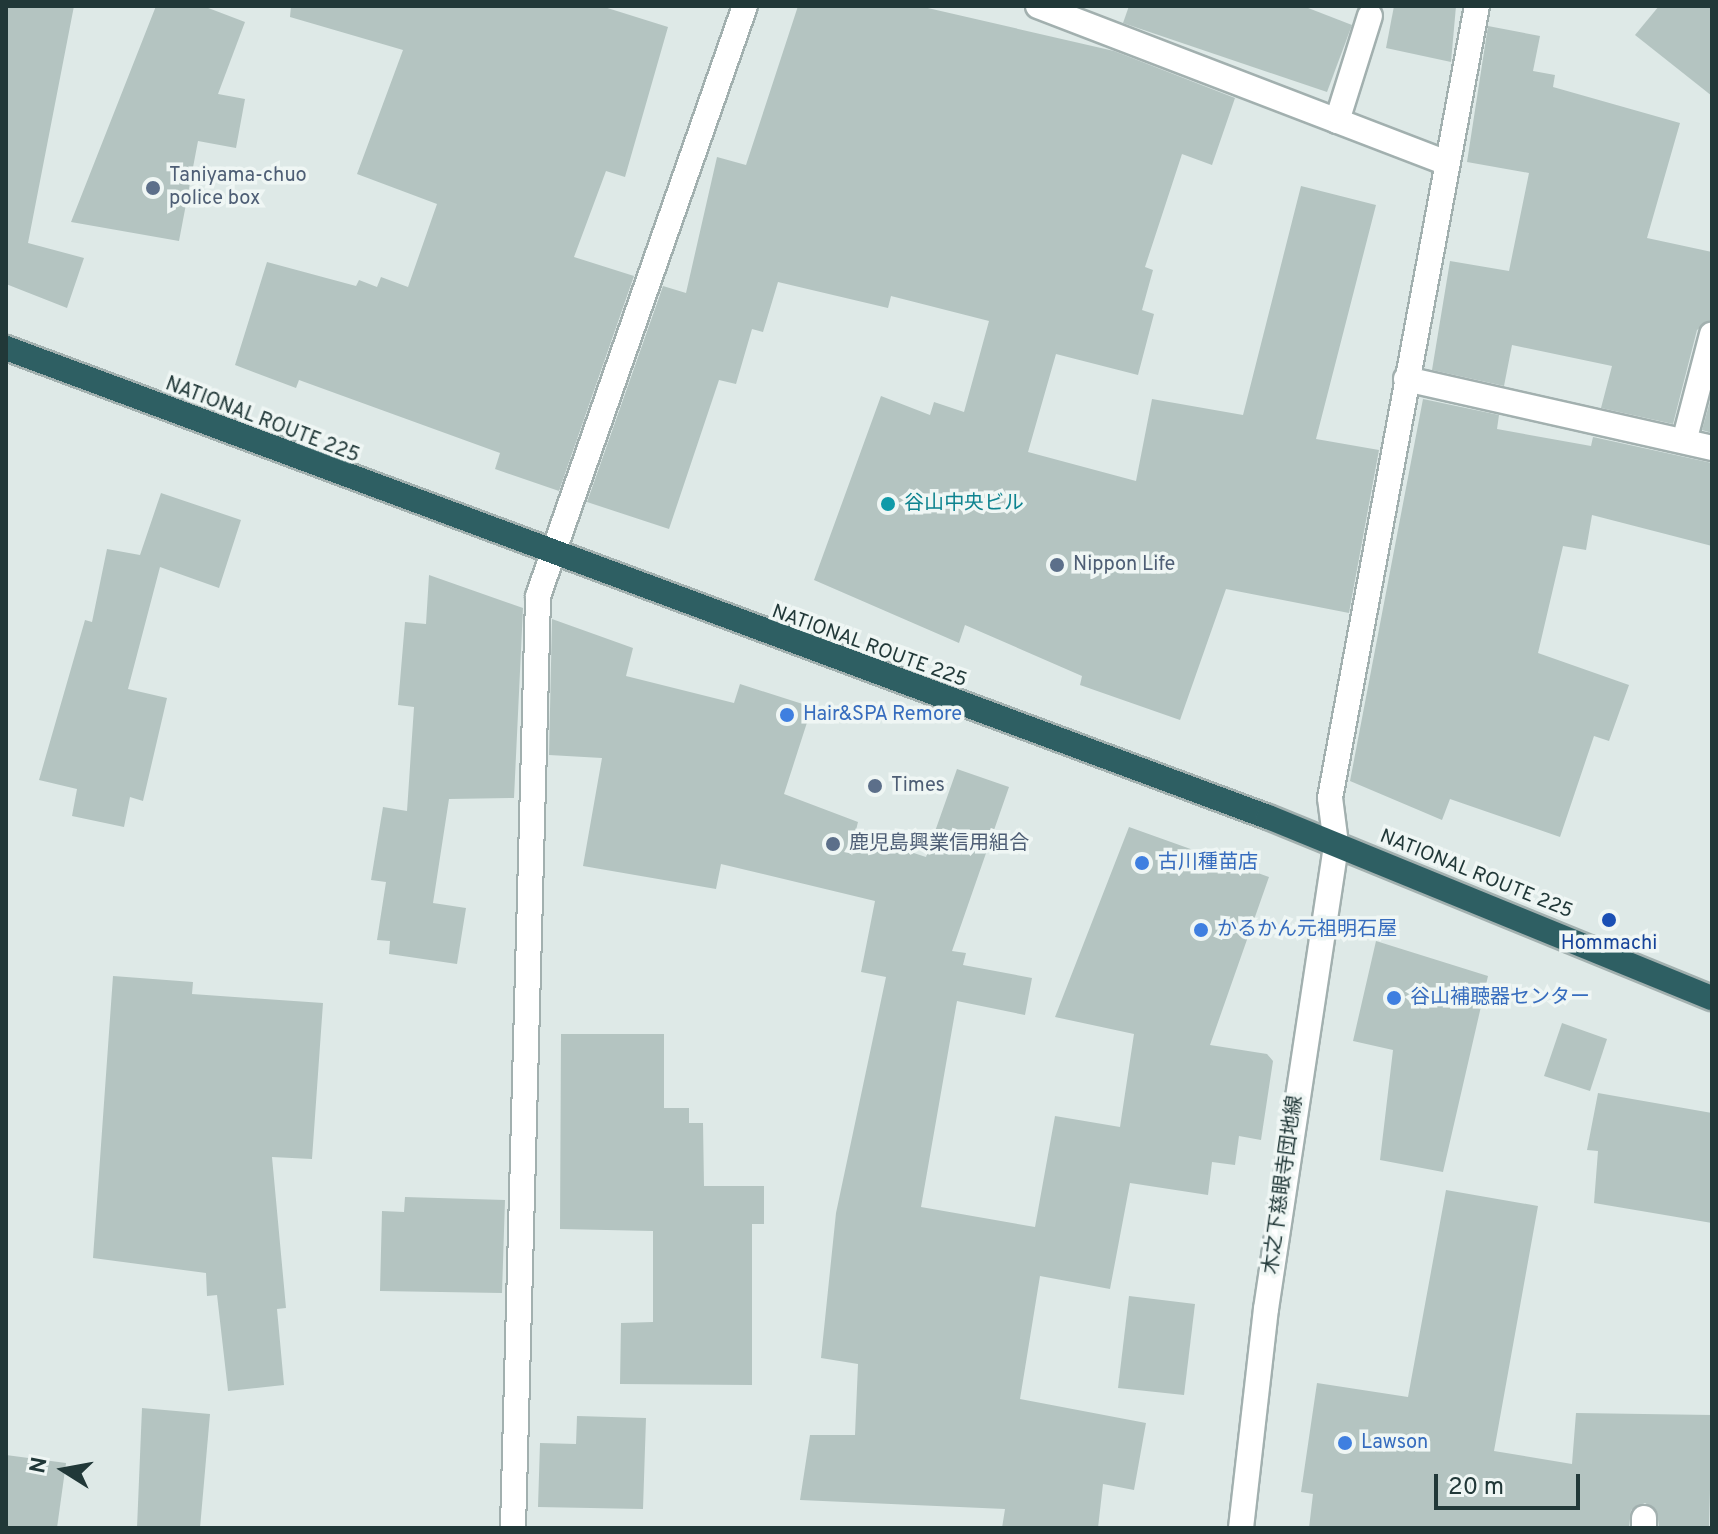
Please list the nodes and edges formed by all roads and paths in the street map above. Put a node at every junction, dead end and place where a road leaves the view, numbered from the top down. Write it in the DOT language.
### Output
graph roads {
  1 [pos="745,6"];
  2 [pos="1038,6"];
  3 [pos="1477,6"];
  4 [pos="1370,16"];
  5 [pos="1337,121"];
  6 [pos="1446,163"];
  7 [pos="1712,334"];
  8 [pos="6,348"];
  9 [pos="1406,379"];
  10 [pos="1685,438"];
  11 [pos="1712,448"];
  12 [pos="549,555"];
  13 [pos="1336,844"];
  14 [pos="1712,998"];
  15 [pos="513,1528"];
  16 [pos="1241,1528"];
  1 -- 12 [label="street"];
  2 -- 5 [label="street"];
  3 -- 6 [label="street, 木之下慈眼寺団地線"];
  4 -- 5 [label="street"];
  5 -- 6 [label="street"];
  6 -- 9 [label="street, 木之下慈眼寺団地線"];
  7 -- 10 [label="street"];
  8 -- 12 [label="highway, NATIONAL ROUTE 225"];
  9 -- 10 [label="street"];
  9 -- 13 [label="street, 木之下慈眼寺団地線"];
  10 -- 11 [label="street"];
  12 -- 13 [label="highway, NATIONAL ROUTE 225"];
  12 -- 15 [label="street"];
  13 -- 14 [label="highway, NATIONAL ROUTE 225"];
  13 -- 16 [label="street, 木之下慈眼寺団地線"];
}
